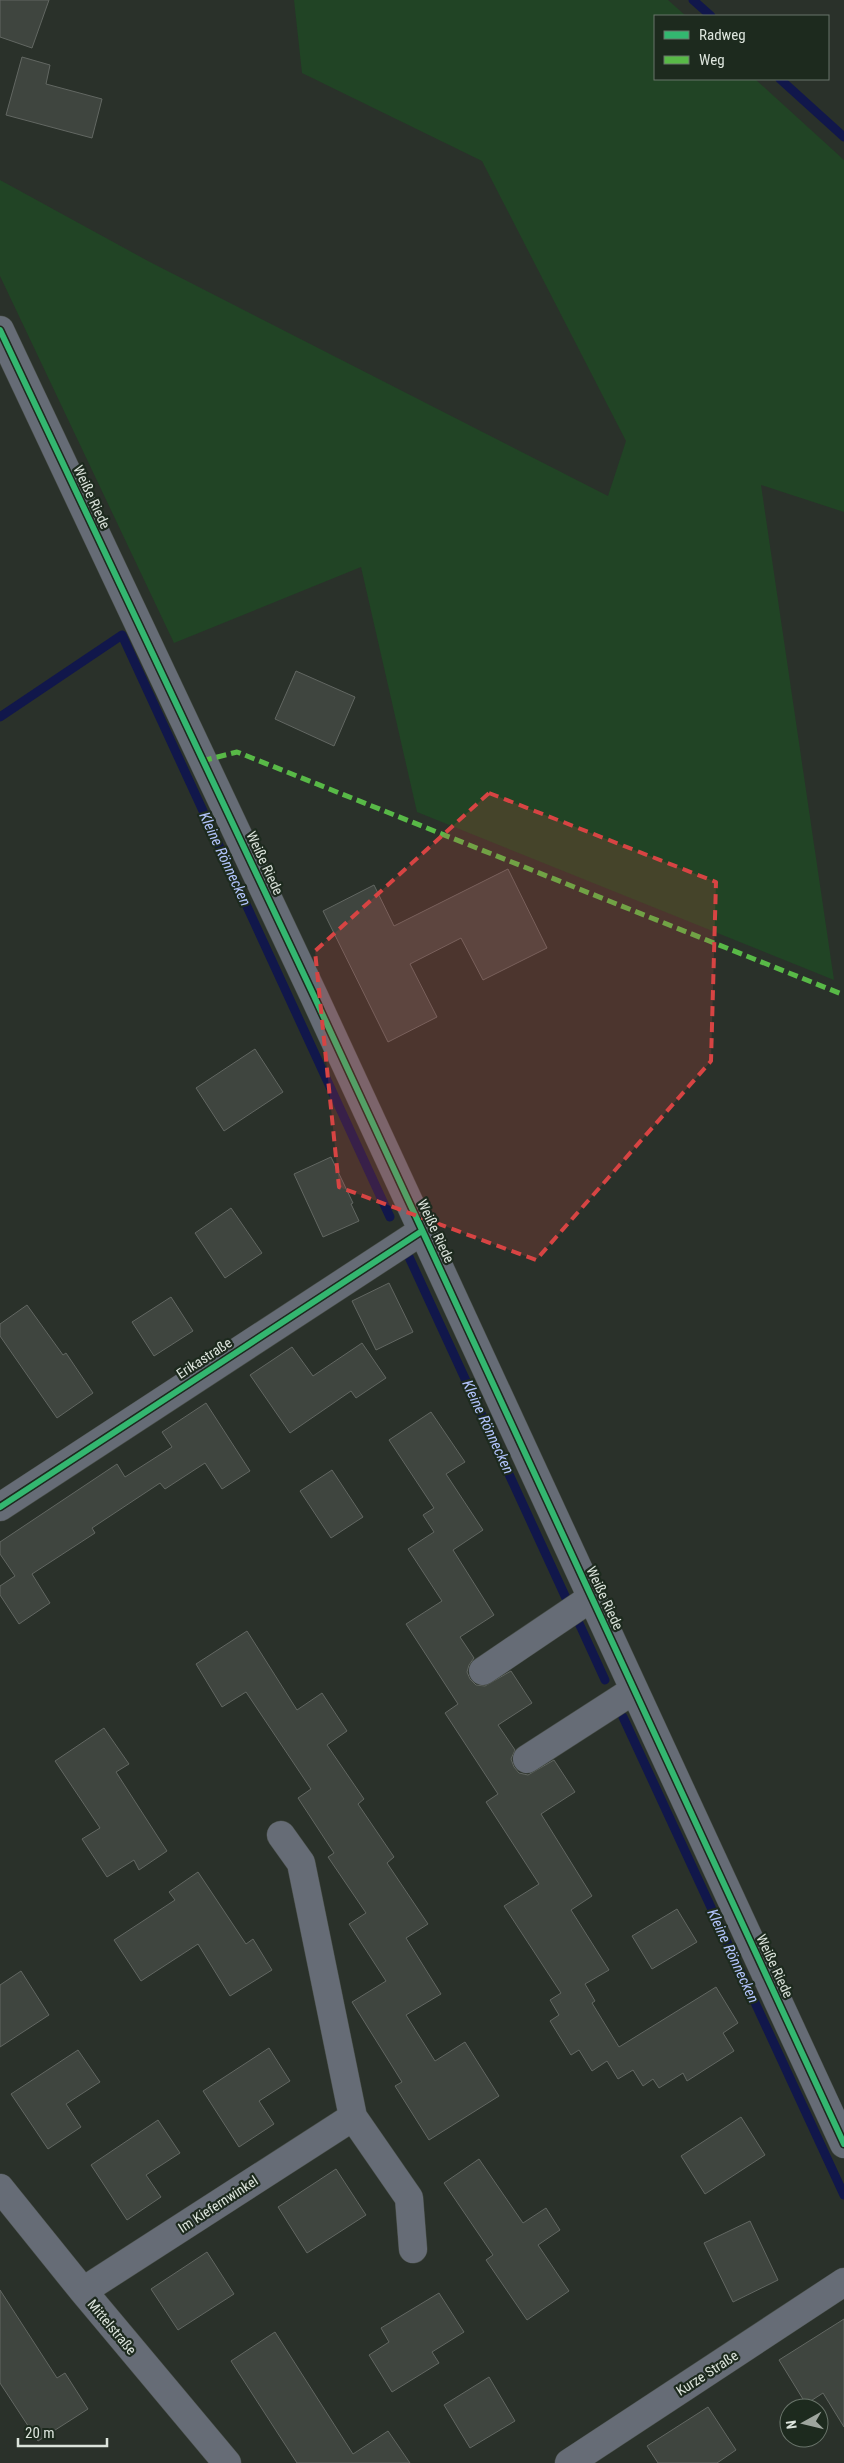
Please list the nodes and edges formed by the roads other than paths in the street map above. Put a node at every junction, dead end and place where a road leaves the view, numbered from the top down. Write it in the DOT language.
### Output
graph roads {
  1 [pos="0,330"];
  2 [pos="422,1231"];
  3 [pos="0,1507"];
  4 [pos="591,1598"];
  5 [pos="483,1671"];
  6 [pos="634,1690"];
  7 [pos="527,1759"];
  8 [pos="281,1836"];
  9 [pos="353,2117"];
  10 [pos="844,2144"];
  11 [pos="0,2188"];
  12 [pos="413,2249"];
  13 [pos="844,2282"];
  14 [pos="83,2291"];
  15 [pos="227,2463"];
  16 [pos="569,2463"];
  1 -- 2 [label="street, Weiße Riede"];
  2 -- 3 [label="street, Erikastraße"];
  2 -- 4 [label="street, Weiße Riede"];
  4 -- 5 [label="street"];
  4 -- 6 [label="street, Weiße Riede"];
  6 -- 7 [label="street"];
  6 -- 10 [label="street, Weiße Riede"];
  8 -- 9 [label="street"];
  9 -- 12 [label="street"];
  9 -- 14 [label="street, Im Kiefernwinkel"];
  11 -- 14 [label="street, Mittelstraße"];
  13 -- 16 [label="street, Kurze Straße"];
  14 -- 15 [label="street, Mittelstraße"];
}
